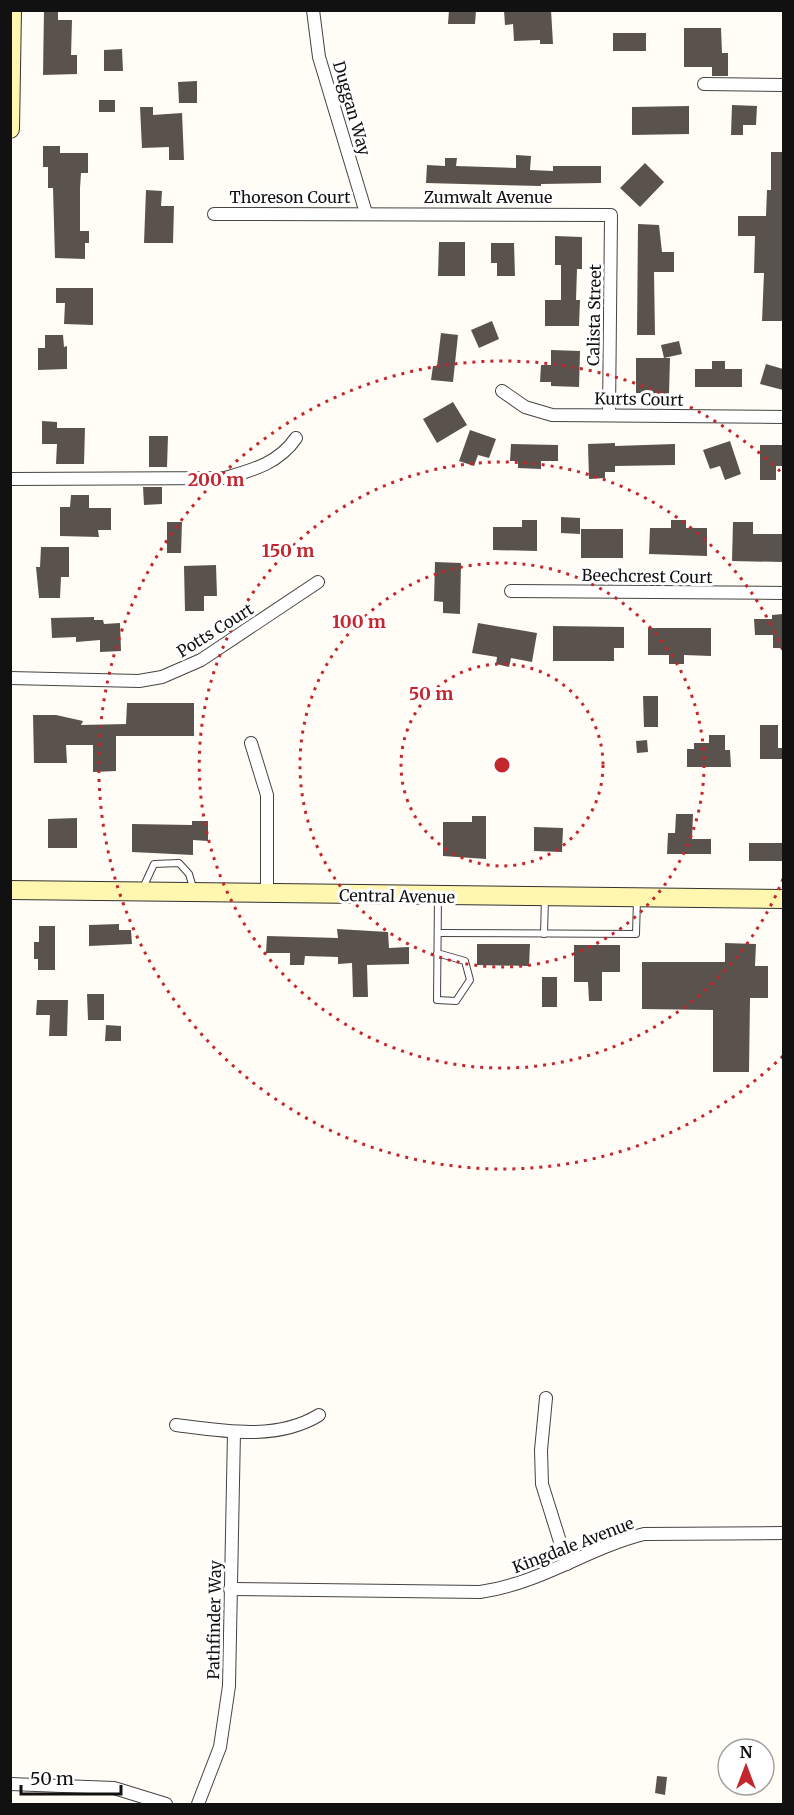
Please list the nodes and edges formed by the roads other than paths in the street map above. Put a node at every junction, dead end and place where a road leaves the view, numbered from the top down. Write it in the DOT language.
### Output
graph roads {
  1 [pos="12,10"];
  2 [pos="314,10"];
  3 [pos="705,84"];
  4 [pos="783,85"];
  5 [pos="10,129"];
  6 [pos="366,213"];
  7 [pos="214,214"];
  8 [pos="611,215"];
  9 [pos="502,391"];
  10 [pos="609,415"];
  11 [pos="783,417"];
  12 [pos="296,438"];
  13 [pos="10,480"];
  14 [pos="318,582"];
  15 [pos="511,591"];
  16 [pos="783,593"];
  17 [pos="10,678"];
  18 [pos="251,743"];
  19 [pos="10,890"];
  20 [pos="140,893"];
  21 [pos="194,894"];
  22 [pos="267,894"];
  23 [pos="438,896"];
  24 [pos="545,897"];
  25 [pos="638,898"];
  26 [pos="783,899"];
  27 [pos="438,933"];
  28 [pos="544,934"];
  29 [pos="438,952"];
  30 [pos="546,1398"];
  31 [pos="319,1415"];
  32 [pos="176,1425"];
  33 [pos="234,1432"];
  34 [pos="783,1533"];
  35 [pos="567,1564"];
  36 [pos="230,1589"];
  37 [pos="10,1784"];
  38 [pos="166,1804"];
  39 [pos="198,1804"];
  1 -- 5 [label="street"];
  2 -- 6 [label="street, Duggan Way"];
  3 -- 4 [label="street"];
  6 -- 7 [label="street, Thoreson Court"];
  6 -- 8 [label="street, Zumwalt Avenue"];
  8 -- 10 [label="street, Calista Street"];
  9 -- 10 [label="street, Kurts Court"];
  10 -- 11 [label="street, Kurts Court"];
  12 -- 13 [label="street"];
  14 -- 17 [label="street, Potts Court"];
  15 -- 16 [label="street, Beechcrest Court"];
  18 -- 22 [label="street"];
  19 -- 20 [label="street, Central Avenue"];
  20 -- 21 [label="street, Central Avenue"];
  20 -- 21 [label="lane"];
  21 -- 22 [label="street, Central Avenue"];
  22 -- 23 [label="street, Central Avenue"];
  23 -- 24 [label="street, Central Avenue"];
  23 -- 27 [label="lane"];
  24 -- 25 [label="street, Central Avenue"];
  24 -- 28 [label="lane"];
  25 -- 26 [label="street, Central Avenue"];
  25 -- 28 [label="lane"];
  27 -- 28 [label="lane"];
  27 -- 29 [label="lane"];
  29 -- 29 [label="lane"];
  30 -- 35 [label="street"];
  31 -- 33 [label="street"];
  32 -- 33 [label="street"];
  33 -- 36 [label="street, Pathfinder Way"];
  34 -- 35 [label="street, Kingdale Avenue"];
  35 -- 36 [label="street, Kingdale Avenue"];
  36 -- 39 [label="street, Pathfinder Way"];
  37 -- 38 [label="street"];
}
